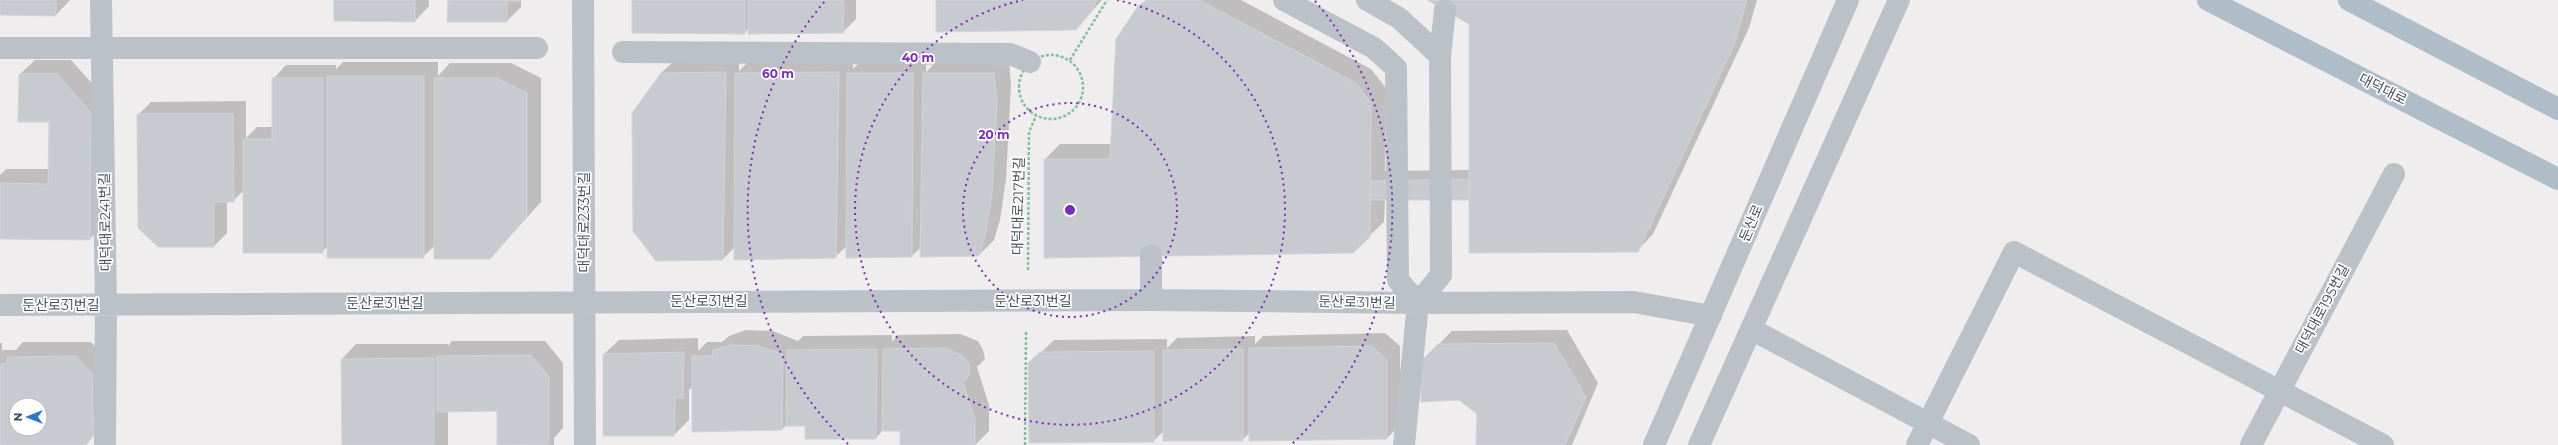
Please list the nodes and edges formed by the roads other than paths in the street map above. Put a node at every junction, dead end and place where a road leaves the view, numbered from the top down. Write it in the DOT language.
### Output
graph roads {
  1 [pos="101,0"];
  2 [pos="583,0"];
  3 [pos="1284,0"];
  4 [pos="1367,0"];
  5 [pos="1848,0"];
  6 [pos="1899,0"];
  7 [pos="2208,0"];
  8 [pos="2349,0"];
  9 [pos="1445,10"];
  10 [pos="102,47"];
  11 [pos="0,48"];
  12 [pos="537,48"];
  13 [pos="622,52"];
  14 [pos="1440,56"];
  15 [pos="1030,62"];
  16 [pos="2558,109"];
  17 [pos="2394,174"];
  18 [pos="2558,179"];
  19 [pos="1151,256"];
  20 [pos="1151,300"];
  21 [pos="584,301"];
  22 [pos="1418,303"];
  23 [pos="0,305"];
  24 [pos="106,305"];
  25 [pos="1711,316"];
  26 [pos="1751,329"];
  27 [pos="2279,391"];
  28 [pos="1929,424"];
  29 [pos="105,445"];
  30 [pos="585,445"];
  31 [pos="1404,445"];
  32 [pos="1654,445"];
  33 [pos="1699,445"];
  34 [pos="1917,445"];
  35 [pos="1969,445"];
  36 [pos="2251,445"];
  37 [pos="2383,445"];
  1 -- 10 [label="street, 대덕대로241번길"];
  2 -- 21 [label="street, 대덕대로233번길"];
  3 -- 22 [label="street, 둔산로31번길"];
  4 -- 14 [label="street"];
  5 -- 25 [label="street, 둔산로"];
  6 -- 26 [label="street"];
  7 -- 18 [label="main road, 대덕대로"];
  8 -- 16 [label="main road"];
  9 -- 14 [label="street"];
  10 -- 11 [label="street"];
  10 -- 12 [label="street"];
  10 -- 24 [label="street, 대덕대로241번길"];
  13 -- 15 [label="street"];
  14 -- 22 [label="street"];
  17 -- 27 [label="street, 대덕대로195번길"];
  19 -- 20 [label="street"];
  20 -- 21 [label="street, 둔산로31번길"];
  20 -- 22 [label="street, 둔산로31번길"];
  21 -- 24 [label="street, 둔산로31번길"];
  21 -- 30 [label="street, 대덕대로233번길"];
  22 -- 25 [label="street, 둔산로31번길"];
  22 -- 31 [label="street"];
  23 -- 24 [label="street, 둔산로31번길"];
  24 -- 29 [label="street, 대덕대로241번길"];
  25 -- 32 [label="street, 둔산로"];
  26 -- 28 [label="street"];
  26 -- 33 [label="street"];
  27 -- 28 [label="street"];
  27 -- 36 [label="street, 대덕대로195번길"];
  27 -- 37 [label="street"];
  28 -- 34 [label="street"];
  28 -- 35 [label="street"];
}
